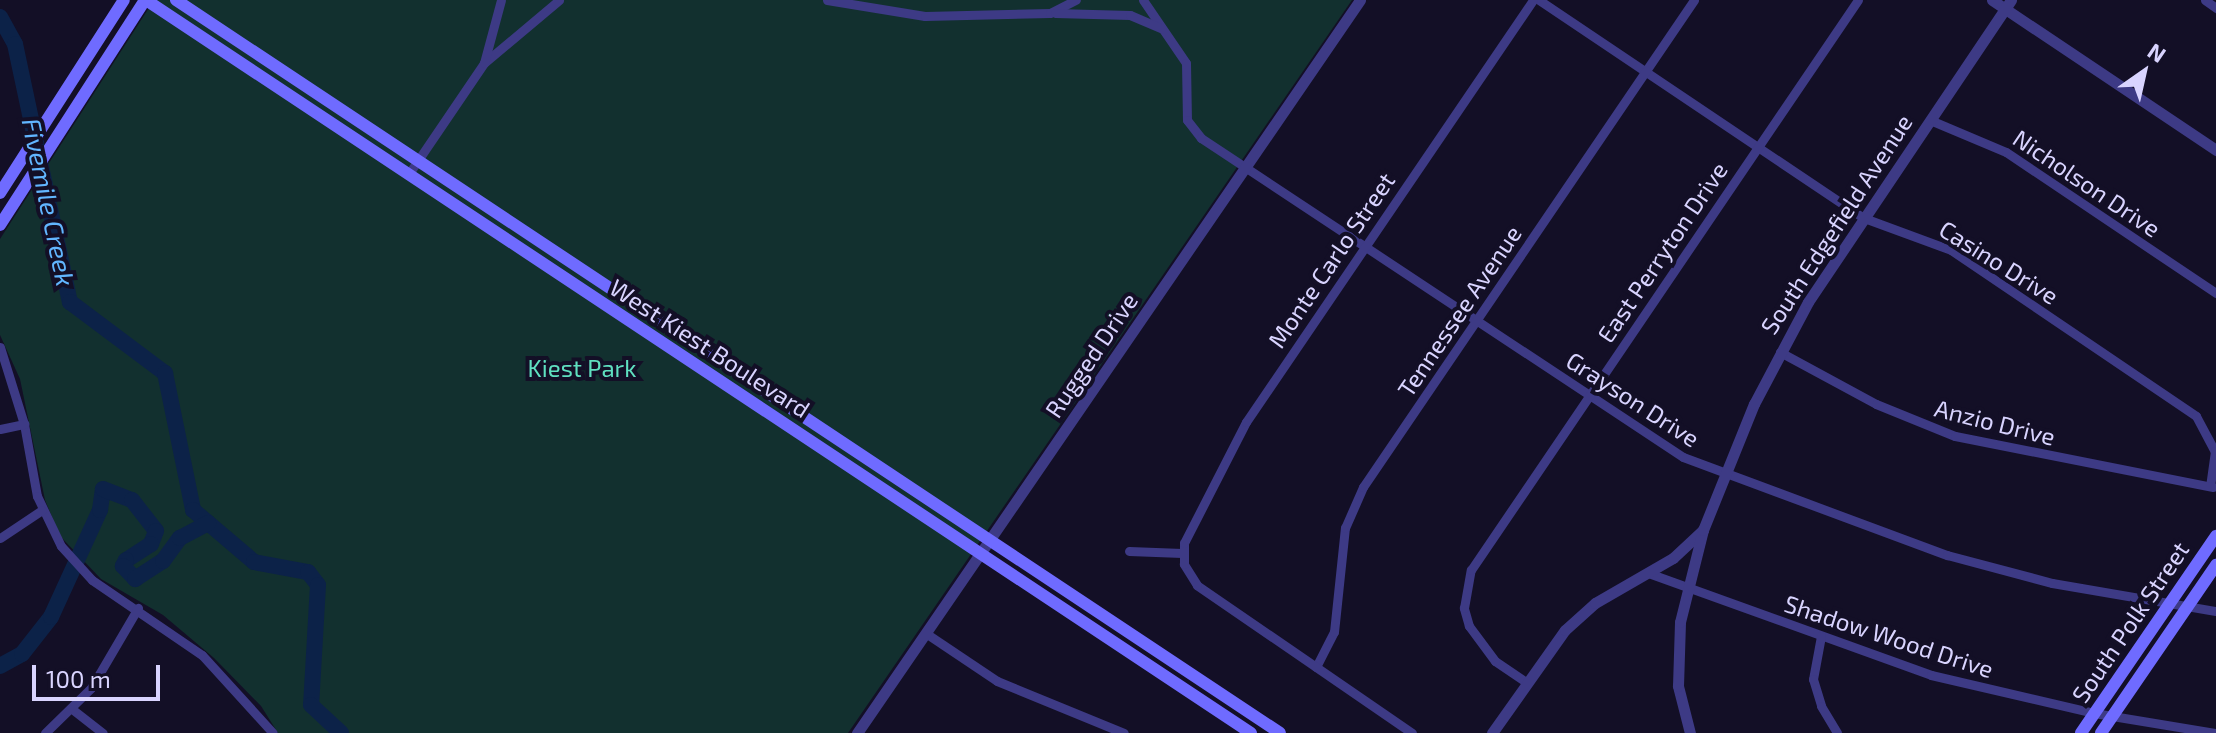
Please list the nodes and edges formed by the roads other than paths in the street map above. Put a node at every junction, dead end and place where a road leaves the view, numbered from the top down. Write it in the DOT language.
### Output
graph roads {
  1 [pos="124,0"];
  2 [pos="145,0"];
  3 [pos="176,0"];
  4 [pos="501,0"];
  5 [pos="559,0"];
  6 [pos="827,0"];
  7 [pos="1076,0"];
  8 [pos="1143,0"];
  9 [pos="1360,0"];
  10 [pos="1533,0"];
  11 [pos="1539,0"];
  12 [pos="1694,0"];
  13 [pos="1858,0"];
  14 [pos="1992,0"];
  15 [pos="2205,0"];
  16 [pos="2008,4"];
  17 [pos="2216,8"];
  18 [pos="1050,13"];
  19 [pos="1161,28"];
  20 [pos="484,63"];
  21 [pos="81,68"];
  22 [pos="1645,72"];
  23 [pos="97,78"];
  24 [pos="1930,120"];
  25 [pos="1757,148"];
  26 [pos="2216,150"];
  27 [pos="418,160"];
  28 [pos="1248,165"];
  29 [pos="408,175"];
  30 [pos="0,193"];
  31 [pos="1864,218"];
  32 [pos="0,225"];
  33 [pos="1366,244"];
  34 [pos="2216,293"];
  35 [pos="1477,320"];
  36 [pos="0,347"];
  37 [pos="1780,352"];
  38 [pos="1588,395"];
  39 [pos="24,424"];
  40 [pos="0,429"];
  41 [pos="2216,452"];
  42 [pos="1725,474"];
  43 [pos="2213,487"];
  44 [pos="42,510"];
  45 [pos="1703,530"];
  46 [pos="2216,536"];
  47 [pos="0,538"];
  48 [pos="990,542"];
  49 [pos="1129,551"];
  50 [pos="1182,553"];
  51 [pos="982,554"];
  52 [pos="2216,565"];
  53 [pos="1651,574"];
  54 [pos="1690,587"];
  55 [pos="2168,603"];
  56 [pos="2188,607"];
  57 [pos="138,608"];
  58 [pos="2216,611"];
  59 [pos="927,634"];
  60 [pos="1821,636"];
  61 [pos="1154,651"];
  62 [pos="1145,664"];
  63 [pos="1316,667"];
  64 [pos="1526,682"];
  65 [pos="72,709"];
  66 [pos="2094,713"];
  67 [pos="2112,717"];
  68 [pos="45,733"];
  69 [pos="103,733"];
  70 [pos="273,733"];
  71 [pos="857,733"];
  72 [pos="1124,733"];
  73 [pos="1251,733"];
  74 [pos="1280,733"];
  75 [pos="1412,733"];
  76 [pos="1492,733"];
  77 [pos="1690,733"];
  78 [pos="1837,733"];
  79 [pos="2081,733"];
  80 [pos="2101,733"];
  81 [pos="2215,733"];
  1 -- 21 [label="main road"];
  2 -- 23 [label="main road"];
  2 -- 29 [label="main road, West Kiest Boulevard"];
  3 -- 27 [label="main road, West Kiest Boulevard"];
  4 -- 20 [label="street"];
  5 -- 20 [label="street"];
  6 -- 18 [label="street"];
  7 -- 18 [label="street"];
  8 -- 19 [label="street, Grayson Drive"];
  9 -- 28 [label="street, Rugged Drive"];
  10 -- 33 [label="street, Monte Carlo Street"];
  11 -- 22 [label="street, Casino Drive"];
  12 -- 22 [label="street, Tennessee Avenue"];
  13 -- 25 [label="street, East Perryton Drive"];
  14 -- 16 [label="street"];
  15 -- 17 [label="street"];
  16 -- 24 [label="street, South Edgefield Avenue"];
  16 -- 26 [label="street"];
  18 -- 19 [label="street"];
  19 -- 28 [label="street, Grayson Drive"];
  20 -- 27 [label="street"];
  21 -- 23 [label="main road"];
  21 -- 30 [label="main road"];
  22 -- 25 [label="street, Casino Drive"];
  22 -- 35 [label="street, Tennessee Avenue"];
  23 -- 32 [label="main road"];
  24 -- 31 [label="street, South Edgefield Avenue"];
  24 -- 34 [label="street, Nicholson Drive"];
  25 -- 31 [label="street, Casino Drive"];
  25 -- 38 [label="street, East Perryton Drive"];
  27 -- 29 [label="street"];
  27 -- 48 [label="main road, West Kiest Boulevard"];
  28 -- 33 [label="street, Grayson Drive"];
  28 -- 48 [label="street, Rugged Drive"];
  29 -- 51 [label="main road, West Kiest Boulevard"];
  31 -- 37 [label="street, South Edgefield Avenue"];
  31 -- 41 [label="street, Casino Drive"];
  33 -- 35 [label="street, Grayson Drive"];
  33 -- 50 [label="street, Monte Carlo Street"];
  35 -- 38 [label="street, Grayson Drive"];
  35 -- 63 [label="street, Tennessee Avenue"];
  36 -- 39 [label="street"];
  37 -- 42 [label="street, South Edgefield Avenue"];
  37 -- 43 [label="street, Anzio Drive"];
  38 -- 42 [label="street, Grayson Drive"];
  38 -- 64 [label="street, East Perryton Drive"];
  39 -- 40 [label="street"];
  39 -- 44 [label="street"];
  41 -- 43 [label="street, Casino Drive"];
  42 -- 45 [label="street, South Edgefield Avenue"];
  42 -- 55 [label="street, Grayson Drive"];
  44 -- 47 [label="street"];
  44 -- 57 [label="street"];
  45 -- 53 [label="street, South Edgefield Avenue"];
  45 -- 54 [label="street, South Edgefield Avenue"];
  46 -- 55 [label="main road, South Polk Street"];
  48 -- 51 [label="street, Rugged Drive"];
  48 -- 61 [label="main road, West Kiest Boulevard"];
  49 -- 50 [label="street"];
  50 -- 63 [label="street"];
  51 -- 59 [label="street, Rugged Drive"];
  51 -- 62 [label="main road, West Kiest Boulevard"];
  52 -- 56 [label="main road, South Polk Street"];
  53 -- 54 [label="street, Shadow Wood Drive"];
  53 -- 64 [label="street, South Edgefield Avenue"];
  54 -- 60 [label="street, Shadow Wood Drive"];
  54 -- 77 [label="street, South Edgefield Avenue"];
  55 -- 56 [label="street, Grayson Drive"];
  55 -- 66 [label="main road, South Polk Street"];
  56 -- 58 [label="street, Grayson Drive"];
  56 -- 67 [label="main road, South Polk Street"];
  57 -- 65 [label="street"];
  57 -- 70 [label="street"];
  59 -- 71 [label="street, Rugged Drive"];
  59 -- 72 [label="street"];
  60 -- 66 [label="street, Shadow Wood Drive"];
  60 -- 78 [label="street"];
  61 -- 62 [label="main road"];
  61 -- 74 [label="main road, West Kiest Boulevard"];
  62 -- 73 [label="main road, West Kiest Boulevard"];
  63 -- 75 [label="street"];
  64 -- 76 [label="street, South Edgefield Avenue"];
  65 -- 68 [label="street"];
  65 -- 69 [label="street"];
  66 -- 67 [label="street, Shadow Wood Drive"];
  66 -- 79 [label="main road, South Polk Street"];
  67 -- 80 [label="main road, South Polk Street"];
  67 -- 81 [label="street, Shadow Wood Drive"];
}
